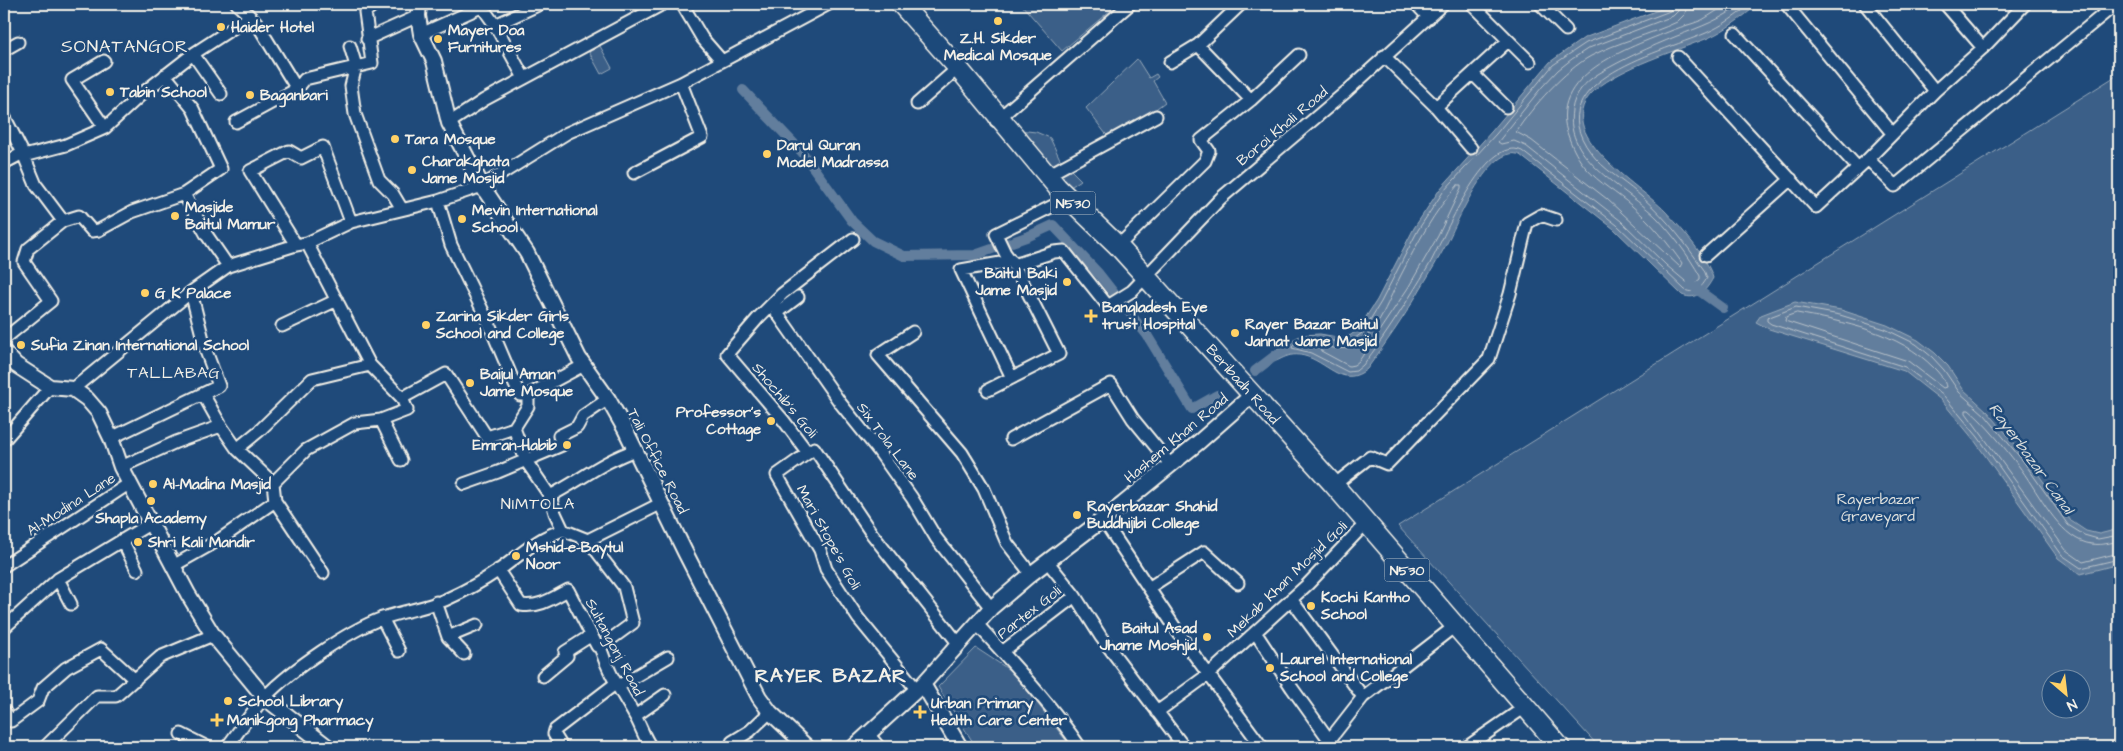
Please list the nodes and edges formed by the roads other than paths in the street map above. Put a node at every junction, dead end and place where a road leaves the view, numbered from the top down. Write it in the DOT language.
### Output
graph roads {
  1 [pos="238,4"];
  2 [pos="375,4"];
  3 [pos="540,4"];
  4 [pos="663,4"];
  5 [pos="682,4"];
  6 [pos="829,4"];
  7 [pos="901,4"];
  8 [pos="1130,4"];
  9 [pos="1241,4"];
  10 [pos="1416,4"];
  11 [pos="1443,4"];
  12 [pos="1472,4"];
  13 [pos="1540,4"];
  14 [pos="1786,4"];
  15 [pos="1865,4"];
  16 [pos="1945,4"];
  17 [pos="2023,4"];
  18 [pos="2116,4"];
  19 [pos="480,5"];
  20 [pos="419,10"];
  21 [pos="250,17"];
  22 [pos="1429,18"];
  23 [pos="495,25"];
  24 [pos="1566,30"];
  25 [pos="421,34"];
  26 [pos="1735,34"];
  27 [pos="367,39"];
  28 [pos="1508,40"];
  29 [pos="18,42"];
  30 [pos="350,46"];
  31 [pos="1198,46"];
  32 [pos="1983,48"];
  33 [pos="4,50"];
  34 [pos="193,54"];
  35 [pos="1299,55"];
  36 [pos="1384,56"];
  37 [pos="1678,57"];
  38 [pos="104,61"];
  39 [pos="722,61"];
  40 [pos="1170,62"];
  41 [pos="1530,62"];
  42 [pos="356,66"];
  43 [pos="958,68"];
  44 [pos="1473,74"];
  45 [pos="166,75"];
  46 [pos="524,78"];
  47 [pos="681,83"];
  48 [pos="298,89"];
  49 [pos="1935,91"];
  50 [pos="221,94"];
  51 [pos="1251,100"];
  52 [pos="917,104"];
  53 [pos="1436,107"];
  54 [pos="1506,107"];
  55 [pos="4,116"];
  56 [pos="1156,116"];
  57 [pos="997,120"];
  58 [pos="236,122"];
  59 [pos="450,123"];
  60 [pos="105,128"];
  61 [pos="1892,134"];
  62 [pos="1471,148"];
  63 [pos="23,154"];
  64 [pos="1868,159"];
  65 [pos="4,163"];
  66 [pos="1858,168"];
  67 [pos="634,172"];
  68 [pos="1047,175"];
  69 [pos="1791,180"];
  70 [pos="482,186"];
  71 [pos="184,194"];
  72 [pos="1069,198"];
  73 [pos="438,201"];
  74 [pos="402,209"];
  75 [pos="1556,220"];
  76 [pos="63,221"];
  77 [pos="351,222"];
  78 [pos="853,238"];
  79 [pos="302,244"];
  80 [pos="1118,246"];
  81 [pos="1706,255"];
  82 [pos="1010,259"];
  83 [pos="228,266"];
  84 [pos="1144,276"];
  85 [pos="191,292"];
  86 [pos="798,297"];
  87 [pos="337,300"];
  88 [pos="282,326"];
  89 [pos="913,332"];
  90 [pos="4,339"];
  91 [pos="4,352"];
  92 [pos="584,364"];
  93 [pos="370,365"];
  94 [pos="1012,378"];
  95 [pos="50,387"];
  96 [pos="72,389"];
  97 [pos="988,390"];
  98 [pos="203,394"];
  99 [pos="528,395"];
  100 [pos="1252,395"];
  101 [pos="402,398"];
  102 [pos="608,400"];
  103 [pos="381,420"];
  104 [pos="221,426"];
  105 [pos="514,428"];
  106 [pos="111,438"];
  107 [pos="1010,439"];
  108 [pos="4,440"];
  109 [pos="237,449"];
  110 [pos="636,450"];
  111 [pos="808,452"];
  112 [pos="402,460"];
  113 [pos="526,461"];
  114 [pos="1170,464"];
  115 [pos="121,467"];
  116 [pos="130,483"];
  117 [pos="273,483"];
  118 [pos="464,484"];
  119 [pos="1334,485"];
  120 [pos="550,496"];
  121 [pos="275,501"];
  122 [pos="662,503"];
  123 [pos="1102,518"];
  124 [pos="151,524"];
  125 [pos="1366,524"];
  126 [pos="563,530"];
  127 [pos="122,540"];
  128 [pos="588,540"];
  129 [pos="1047,561"];
  130 [pos="4,566"];
  131 [pos="173,566"];
  132 [pos="137,570"];
  133 [pos="498,570"];
  134 [pos="323,573"];
  135 [pos="1031,574"];
  136 [pos="58,579"];
  137 [pos="1238,583"];
  138 [pos="1150,587"];
  139 [pos="1074,596"];
  140 [pos="1292,599"];
  141 [pos="436,602"];
  142 [pos="71,604"];
  143 [pos="991,608"];
  144 [pos="382,618"];
  145 [pos="977,624"];
  146 [pos="477,625"];
  147 [pos="1455,626"];
  148 [pos="4,628"];
  149 [pos="1254,632"];
  150 [pos="213,635"];
  151 [pos="590,636"];
  152 [pos="448,637"];
  153 [pos="958,643"];
  154 [pos="600,647"];
  155 [pos="399,651"];
  156 [pos="1002,652"];
  157 [pos="464,654"];
  158 [pos="668,657"];
  159 [pos="1209,674"];
  160 [pos="543,676"];
  161 [pos="135,680"];
  162 [pos="616,685"];
  163 [pos="920,687"];
  164 [pos="665,695"];
  165 [pos="265,698"];
  166 [pos="1363,698"];
  167 [pos="1525,707"];
  168 [pos="770,712"];
  169 [pos="1157,712"];
  170 [pos="7,716"];
  171 [pos="635,716"];
  172 [pos="180,734"];
  173 [pos="868,734"];
  174 [pos="1327,744"];
  175 [pos="45,747"];
  176 [pos="207,747"];
  177 [pos="227,747"];
  178 [pos="328,747"];
  179 [pos="562,747"];
  180 [pos="651,747"];
  181 [pos="735,747"];
  182 [pos="807,747"];
  183 [pos="854,747"];
  184 [pos="879,747"];
  185 [pos="960,747"];
  186 [pos="1080,747"];
  187 [pos="1184,747"];
  188 [pos="1262,747"];
  189 [pos="1467,747"];
  190 [pos="1560,747"];
  1 -- 21 [label="street"];
  2 -- 27 [label="street"];
  3 -- 23 [label="street"];
  4 -- 46 [label="street"];
  5 -- 39 [label="street"];
  6 -- 39 [label="street"];
  7 -- 43 [label="highway, Beribadh Road / N530"];
  8 -- 57 [label="street"];
  9 -- 31 [label="street"];
  10 -- 22 [label="street"];
  11 -- 22 [label="street, Boroi Khali Road"];
  12 -- 28 [label="street"];
  13 -- 24 [label="street"];
  14 -- 61 [label="street"];
  15 -- 49 [label="street"];
  16 -- 32 [label="street"];
  17 -- 32 [label="street"];
  18 -- 64 [label="street"];
  19 -- 23 [label="street"];
  19 -- 25 [label="street"];
  20 -- 25 [label="street, Tali Office Road"];
  20 -- 27 [label="street"];
  21 -- 34 [label="street"];
  21 -- 48 [label="street"];
  22 -- 36 [label="street, Boroi Khali Road"];
  23 -- 46 [label="street"];
  25 -- 59 [label="street, Tali Office Road"];
  26 -- 66 [label="street"];
  27 -- 42 [label="street"];
  28 -- 41 [label="street"];
  28 -- 44 [label="street"];
  29 -- 33 [label="street"];
  30 -- 42 [label="street"];
  31 -- 40 [label="street"];
  31 -- 51 [label="street"];
  32 -- 49 [label="street"];
  34 -- 45 [label="street"];
  34 -- 50 [label="street"];
  35 -- 51 [label="street"];
  36 -- 53 [label="street"];
  36 -- 84 [label="street, Boroi Khali Road"];
  37 -- 69 [label="street"];
  38 -- 60 [label="street"];
  39 -- 47 [label="street"];
  42 -- 48 [label="street"];
  42 -- 74 [label="street"];
  43 -- 52 [label="street"];
  43 -- 57 [label="highway, Beribadh Road / N530"];
  44 -- 53 [label="street"];
  44 -- 54 [label="street"];
  45 -- 60 [label="street"];
  45 -- 71 [label="street"];
  46 -- 59 [label="street"];
  47 -- 67 [label="street"];
  47 -- 70 [label="street"];
  48 -- 58 [label="street"];
  49 -- 61 [label="street"];
  51 -- 80 [label="street"];
  53 -- 62 [label="street"];
  55 -- 63 [label="street"];
  56 -- 68 [label="street"];
  57 -- 68 [label="highway, Beribadh Road / N530"];
  59 -- 70 [label="street, Tali Office Road"];
  60 -- 63 [label="street"];
  61 -- 64 [label="street"];
  63 -- 65 [label="street"];
  63 -- 76 [label="street"];
  64 -- 66 [label="street"];
  66 -- 69 [label="street"];
  68 -- 72 [label="highway, Beribadh Road / N530"];
  69 -- 81 [label="street"];
  70 -- 73 [label="street"];
  70 -- 92 [label="street, Tali Office Road"];
  71 -- 76 [label="street"];
  71 -- 83 [label="street"];
  72 -- 80 [label="highway, Beribadh Road / N530"];
  72 -- 82 [label="street"];
  73 -- 74 [label="street"];
  73 -- 99 [label="street"];
  74 -- 77 [label="street"];
  75 -- 119 [label="street"];
  76 -- 90 [label="street"];
  77 -- 79 [label="street"];
  77 -- 79 [label="street"];
  78 -- 111 [label="street, Shochib's Goli"];
  79 -- 83 [label="street"];
  79 -- 87 [label="street"];
  80 -- 84 [label="highway, Beribadh Road / N530"];
  82 -- 84 [label="street, Boroi Khali Road"];
  82 -- 94 [label="street"];
  82 -- 94 [label="street"];
  83 -- 85 [label="street"];
  84 -- 100 [label="highway, Beribadh Road / N530"];
  85 -- 96 [label="street"];
  85 -- 98 [label="street"];
  86 -- 143 [label="street, Six Tola Lane"];
  87 -- 88 [label="street"];
  87 -- 93 [label="street"];
  89 -- 135 [label="street"];
  91 -- 95 [label="street"];
  92 -- 99 [label="street"];
  92 -- 102 [label="street, Tali Office Road"];
  93 -- 101 [label="street"];
  93 -- 109 [label="street"];
  94 -- 97 [label="street"];
  95 -- 96 [label="street"];
  95 -- 108 [label="street"];
  96 -- 106 [label="street"];
  98 -- 104 [label="street"];
  98 -- 106 [label="street"];
  99 -- 105 [label="street"];
  100 -- 114 [label="street, Hashem Khan Road"];
  100 -- 119 [label="highway, Beribadh Road / N530"];
  101 -- 103 [label="street"];
  101 -- 105 [label="street"];
  102 -- 110 [label="street, Tali Office Road"];
  102 -- 113 [label="street"];
  103 -- 112 [label="street"];
  103 -- 117 [label="street"];
  104 -- 109 [label="street"];
  104 -- 115 [label="street"];
  105 -- 113 [label="street"];
  106 -- 115 [label="street"];
  107 -- 114 [label="street"];
  109 -- 117 [label="street"];
  110 -- 120 [label="street"];
  110 -- 122 [label="street, Tali Office Road"];
  111 -- 153 [label="street, Shochib's Goli"];
  111 -- 163 [label="street, Mari Stope's Goli"];
  113 -- 118 [label="street"];
  113 -- 120 [label="street"];
  114 -- 123 [label="street, Hashem Khan Road"];
  115 -- 116 [label="street"];
  116 -- 124 [label="street"];
  116 -- 130 [label="street, Al-Modina Lane"];
  117 -- 121 [label="street"];
  119 -- 125 [label="highway, Beribadh Road / N530"];
  120 -- 126 [label="street"];
  121 -- 131 [label="street"];
  121 -- 134 [label="street"];
  122 -- 128 [label="street"];
  122 -- 168 [label="street, Tali Office Road"];
  123 -- 129 [label="street, Hashem Khan Road"];
  123 -- 138 [label="street"];
  124 -- 127 [label="street"];
  124 -- 131 [label="street"];
  125 -- 140 [label="street, Mekab Khan Mosjid Goli"];
  125 -- 147 [label="highway, Beribadh Road / N530"];
  126 -- 128 [label="street"];
  126 -- 133 [label="street"];
  127 -- 132 [label="street"];
  127 -- 136 [label="street"];
  128 -- 154 [label="street"];
  129 -- 135 [label="street, Hashem Khan Road"];
  129 -- 139 [label="street"];
  131 -- 150 [label="street"];
  133 -- 141 [label="street"];
  133 -- 151 [label="street, Sultangonj Road"];
  135 -- 143 [label="street, Hashem Khan Road"];
  136 -- 142 [label="street"];
  136 -- 148 [label="street"];
  137 -- 138 [label="street"];
  138 -- 159 [label="street"];
  139 -- 156 [label="street, Partex Goli"];
  139 -- 169 [label="street"];
  140 -- 149 [label="street, Mekab Khan Mosjid Goli"];
  140 -- 166 [label="street"];
  141 -- 144 [label="street"];
  141 -- 152 [label="street"];
  143 -- 145 [label="street, Hashem Khan Road"];
  144 -- 155 [label="street"];
  144 -- 165 [label="street"];
  145 -- 153 [label="street, Hashem Khan Road"];
  145 -- 156 [label="street, Partex Goli"];
  146 -- 152 [label="street"];
  147 -- 166 [label="street"];
  147 -- 167 [label="highway, Beribadh Road / N530"];
  149 -- 159 [label="street, Mekab Khan Mosjid Goli"];
  149 -- 174 [label="street"];
  150 -- 161 [label="street"];
  150 -- 165 [label="street"];
  151 -- 154 [label="street, Sultangonj Road"];
  151 -- 160 [label="street"];
  152 -- 157 [label="street"];
  153 -- 163 [label="street, Hashem Khan Road"];
  154 -- 162 [label="street, Sultangonj Road"];
  156 -- 186 [label="street, Partex Goli"];
  158 -- 162 [label="street"];
  159 -- 169 [label="street, Mekab Khan Mosjid Goli"];
  159 -- 188 [label="street"];
  161 -- 170 [label="street"];
  161 -- 175 [label="street"];
  162 -- 171 [label="street, Sultangonj Road"];
  162 -- 179 [label="street"];
  163 -- 173 [label="street, Hashem Khan Road"];
  163 -- 185 [label="street"];
  164 -- 171 [label="street"];
  165 -- 177 [label="street"];
  165 -- 178 [label="street"];
  166 -- 174 [label="street"];
  167 -- 189 [label="street"];
  167 -- 190 [label="highway, Beribadh Road / N530"];
  168 -- 181 [label="street"];
  168 -- 182 [label="street, Tali Office Road"];
  169 -- 187 [label="street"];
  171 -- 180 [label="street, Sultangonj Road"];
  172 -- 176 [label="street"];
  173 -- 183 [label="street, Hashem Khan Road"];
  173 -- 184 [label="street"];
}
